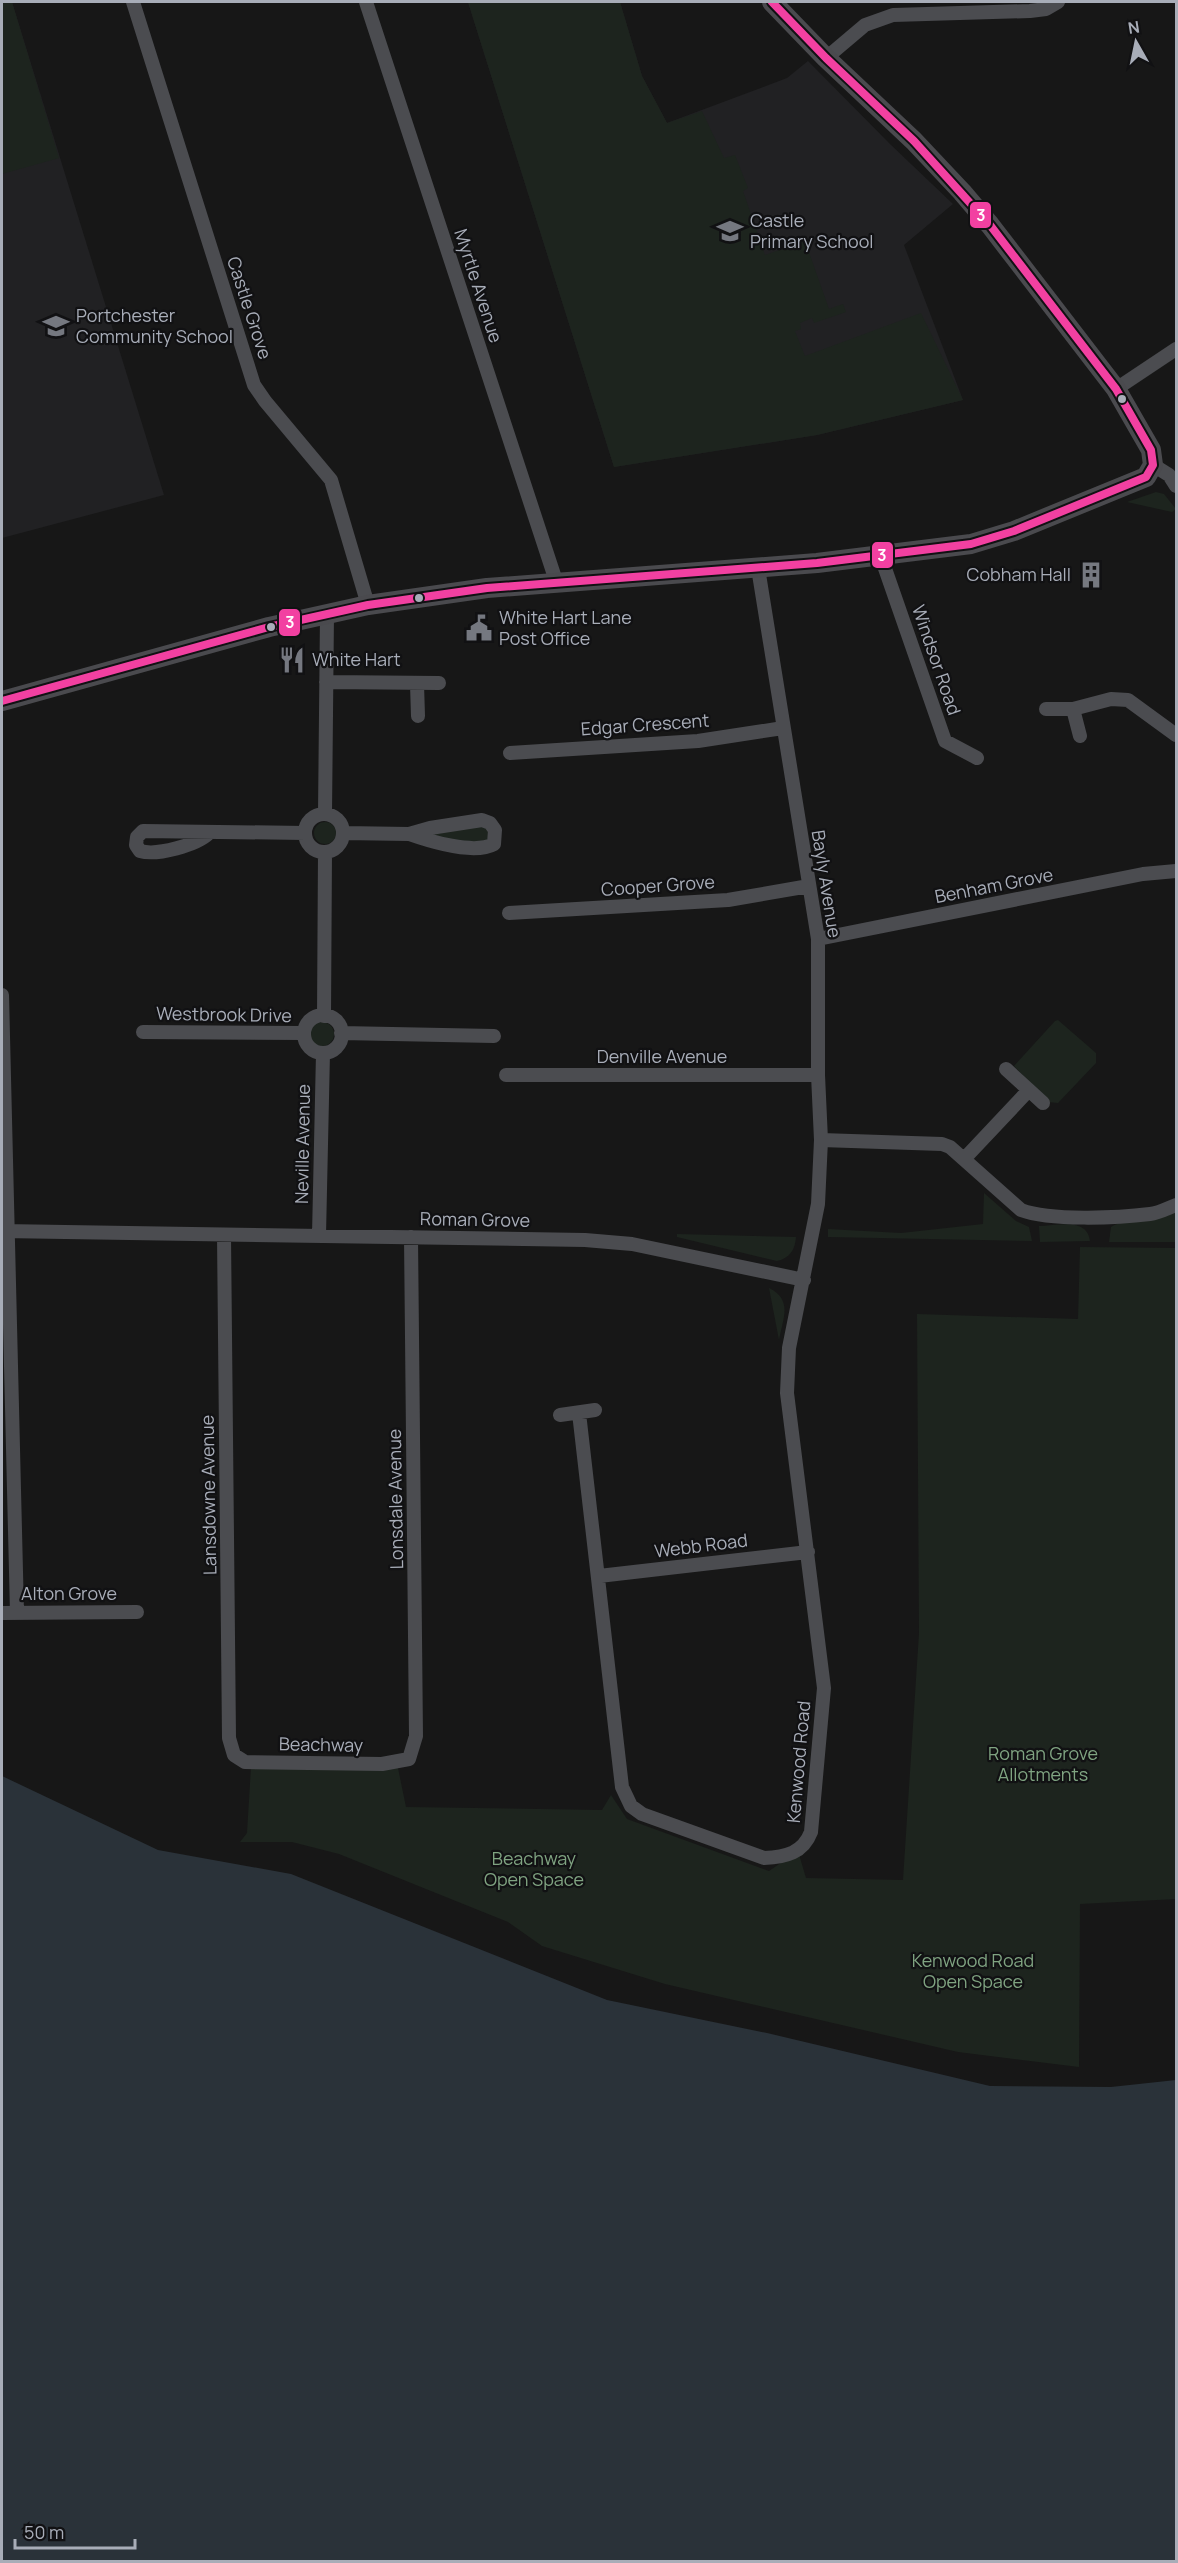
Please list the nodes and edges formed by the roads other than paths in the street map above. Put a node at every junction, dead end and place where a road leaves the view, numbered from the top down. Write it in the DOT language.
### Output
graph roads {
  1 [pos="133,2"];
  2 [pos="366,2"];
  3 [pos="772,2"];
  4 [pos="1058,2"];
  5 [pos="826,58"];
  6 [pos="1176,349"];
  7 [pos="1116,390"];
  8 [pos="1153,465"];
  9 [pos="1176,486"];
  10 [pos="881,557"];
  11 [pos="758,568"];
  12 [pos="556,581"];
  13 [pos="368,605"];
  14 [pos="327,614"];
  15 [pos="326,682"];
  16 [pos="439,683"];
  17 [pos="417,684"];
  18 [pos="2,701"];
  19 [pos="1046,709"];
  20 [pos="1073,709"];
  21 [pos="418,716"];
  22 [pos="783,728"];
  23 [pos="1176,735"];
  24 [pos="1080,736"];
  25 [pos="510,753"];
  26 [pos="977,758"];
  27 [pos="325,814"];
  28 [pos="209,833"];
  29 [pos="305,833"];
  30 [pos="343,833"];
  31 [pos="409,834"];
  32 [pos="325,852"];
  33 [pos="1176,871"];
  34 [pos="809,886"];
  35 [pos="509,913"];
  36 [pos="818,939"];
  37 [pos="2,995"];
  38 [pos="324,1016"];
  39 [pos="143,1032"];
  40 [pos="304,1033"];
  41 [pos="341,1033"];
  42 [pos="494,1036"];
  43 [pos="323,1053"];
  44 [pos="1006,1069"];
  45 [pos="507,1075"];
  46 [pos="818,1075"];
  47 [pos="1029,1090"];
  48 [pos="1043,1103"];
  49 [pos="821,1140"];
  50 [pos="965,1158"];
  51 [pos="1176,1205"];
  52 [pos="4,1231"];
  53 [pos="224,1234"];
  54 [pos="319,1235"];
  55 [pos="411,1237"];
  56 [pos="804,1280"];
  57 [pos="595,1410"];
  58 [pos="579,1413"];
  59 [pos="560,1415"];
  60 [pos="808,1552"];
  61 [pos="598,1576"];
  62 [pos="137,1612"];
  63 [pos="2,1613"];
  64 [pos="17,1613"];
  65 [pos="234,1755"];
  66 [pos="409,1759"];
  1 -- 13 [label="street, Castle Grove"];
  2 -- 12 [label="street, Myrtle Avenue"];
  3 -- 5 [label="street"];
  4 -- 5 [label="street"];
  5 -- 7 [label="street"];
  6 -- 7 [label="street"];
  7 -- 8 [label="street"];
  8 -- 9 [label="street"];
  8 -- 10 [label="street"];
  10 -- 11 [label="street"];
  10 -- 26 [label="street, Windsor Road"];
  11 -- 12 [label="street"];
  11 -- 22 [label="street, Bayly Avenue"];
  12 -- 13 [label="street"];
  13 -- 14 [label="street"];
  14 -- 15 [label="street"];
  14 -- 18 [label="street"];
  15 -- 17 [label="street"];
  15 -- 27 [label="street"];
  16 -- 17 [label="street"];
  17 -- 21 [label="street"];
  19 -- 20 [label="street"];
  20 -- 23 [label="street"];
  20 -- 24 [label="street"];
  22 -- 25 [label="street, Edgar Crescent"];
  22 -- 34 [label="street, Bayly Avenue"];
  27 -- 29 [label="street"];
  27 -- 30 [label="street"];
  28 -- 29 [label="street"];
  29 -- 32 [label="street"];
  30 -- 31 [label="street"];
  30 -- 32 [label="street"];
  31 -- 31 [label="street"];
  32 -- 38 [label="street"];
  33 -- 36 [label="street, Benham Grove"];
  34 -- 35 [label="street, Cooper Grove"];
  34 -- 36 [label="street, Bayly Avenue"];
  36 -- 46 [label="street, Bayly Avenue"];
  37 -- 52 [label="street"];
  38 -- 40 [label="street"];
  38 -- 41 [label="street"];
  39 -- 40 [label="street, Westbrook Drive"];
  40 -- 43 [label="street"];
  41 -- 42 [label="street"];
  41 -- 43 [label="street"];
  43 -- 54 [label="street, Neville Avenue"];
  44 -- 47 [label="street"];
  45 -- 46 [label="street, Denville Avenue"];
  46 -- 49 [label="street, Bayly Avenue"];
  47 -- 48 [label="street"];
  47 -- 50 [label="street"];
  49 -- 50 [label="street"];
  49 -- 56 [label="street, Bayly Avenue"];
  50 -- 51 [label="street"];
  52 -- 53 [label="street, Roman Grove"];
  52 -- 64 [label="street"];
  53 -- 54 [label="street, Roman Grove"];
  53 -- 65 [label="street, Lansdowne Avenue"];
  54 -- 55 [label="street, Roman Grove"];
  55 -- 56 [label="street, Roman Grove"];
  55 -- 66 [label="street, Lonsdale Avenue"];
  56 -- 60 [label="street, Kenwood Road"];
  57 -- 58 [label="street"];
  58 -- 59 [label="street"];
  58 -- 61 [label="street, Kenwood Road"];
  60 -- 61 [label="street, Webb Road"];
  60 -- 61 [label="street, Kenwood Road"];
  62 -- 64 [label="street, Alton Grove"];
  63 -- 64 [label="street, Alton Grove"];
  65 -- 66 [label="street, Beachway"];
}
